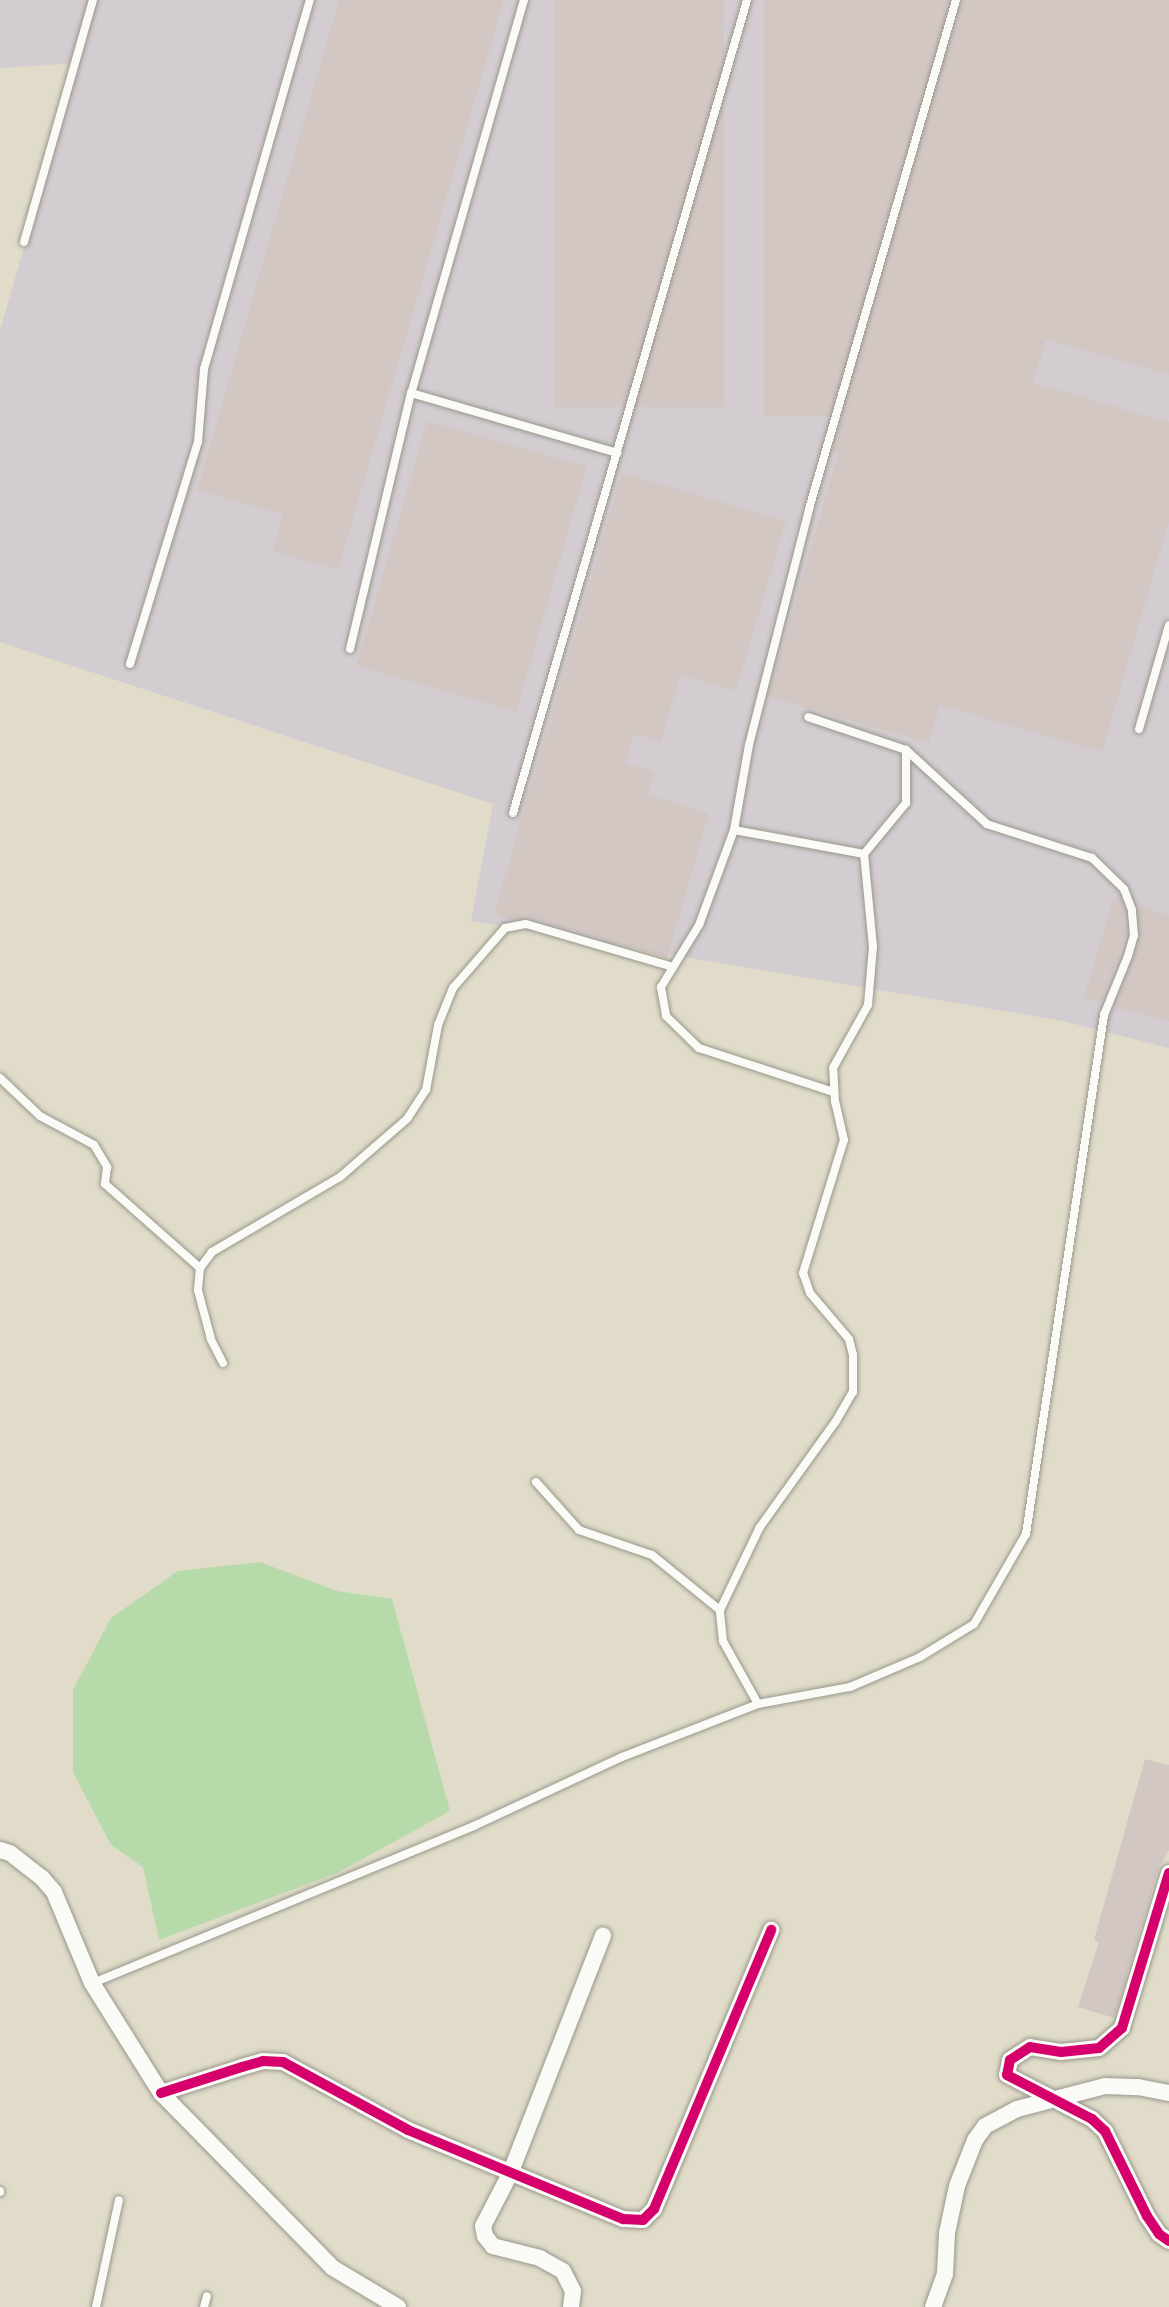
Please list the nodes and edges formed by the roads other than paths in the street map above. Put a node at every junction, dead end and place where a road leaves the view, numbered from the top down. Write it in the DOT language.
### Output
graph roads {
  1 [pos="93,0"];
  2 [pos="310,0"];
  3 [pos="524,0"];
  4 [pos="747,0"];
  5 [pos="956,0"];
  6 [pos="24,242"];
  7 [pos="411,393"];
  8 [pos="617,453"];
  9 [pos="1169,625"];
  10 [pos="350,649"];
  11 [pos="130,664"];
  12 [pos="808,717"];
  13 [pos="1139,729"];
  14 [pos="906,750"];
  15 [pos="513,813"];
  16 [pos="734,830"];
  17 [pos="864,854"];
  18 [pos="673,967"];
  19 [pos="0,1078"];
  20 [pos="834,1092"];
  21 [pos="200,1268"];
  22 [pos="223,1363"];
  23 [pos="536,1482"];
  24 [pos="720,1610"];
  25 [pos="758,1704"];
  26 [pos="0,1850"];
  27 [pos="1169,1873"];
  28 [pos="771,1930"];
  29 [pos="603,1936"];
  30 [pos="92,1983"];
  31 [pos="161,2093"];
  32 [pos="1169,2093"];
  33 [pos="1054,2098"];
  34 [pos="510,2174"];
  35 [pos="119,2200"];
  36 [pos="1169,2241"];
  37 [pos="207,2296"];
  38 [pos="96,2307"];
  39 [pos="204,2307"];
  40 [pos="398,2307"];
  41 [pos="571,2307"];
  42 [pos="933,2307"];
  1 -- 6 [label="lane"];
  2 -- 11 [label="lane"];
  3 -- 7 [label="lane"];
  4 -- 8 [label="lane"];
  5 -- 16 [label="lane"];
  7 -- 8 [label="lane"];
  7 -- 10 [label="lane"];
  8 -- 15 [label="lane"];
  9 -- 13 [label="lane"];
  12 -- 14 [label="lane"];
  14 -- 17 [label="lane"];
  14 -- 25 [label="lane"];
  16 -- 17 [label="lane"];
  16 -- 18 [label="lane"];
  17 -- 20 [label="lane"];
  18 -- 20 [label="lane"];
  18 -- 21 [label="lane"];
  19 -- 21 [label="lane"];
  20 -- 24 [label="lane"];
  21 -- 22 [label="lane"];
  23 -- 24 [label="lane"];
  24 -- 25 [label="lane"];
  25 -- 30 [label="lane"];
  26 -- 30 [label="street"];
  27 -- 33 [label="street"];
  28 -- 34 [label="street"];
  29 -- 34 [label="street"];
  30 -- 31 [label="street"];
  31 -- 34 [label="street"];
  31 -- 40 [label="street"];
  32 -- 33 [label="street"];
  33 -- 36 [label="street"];
  33 -- 42 [label="street"];
  34 -- 41 [label="street"];
  35 -- 38 [label="lane"];
  37 -- 39 [label="lane"];
}
